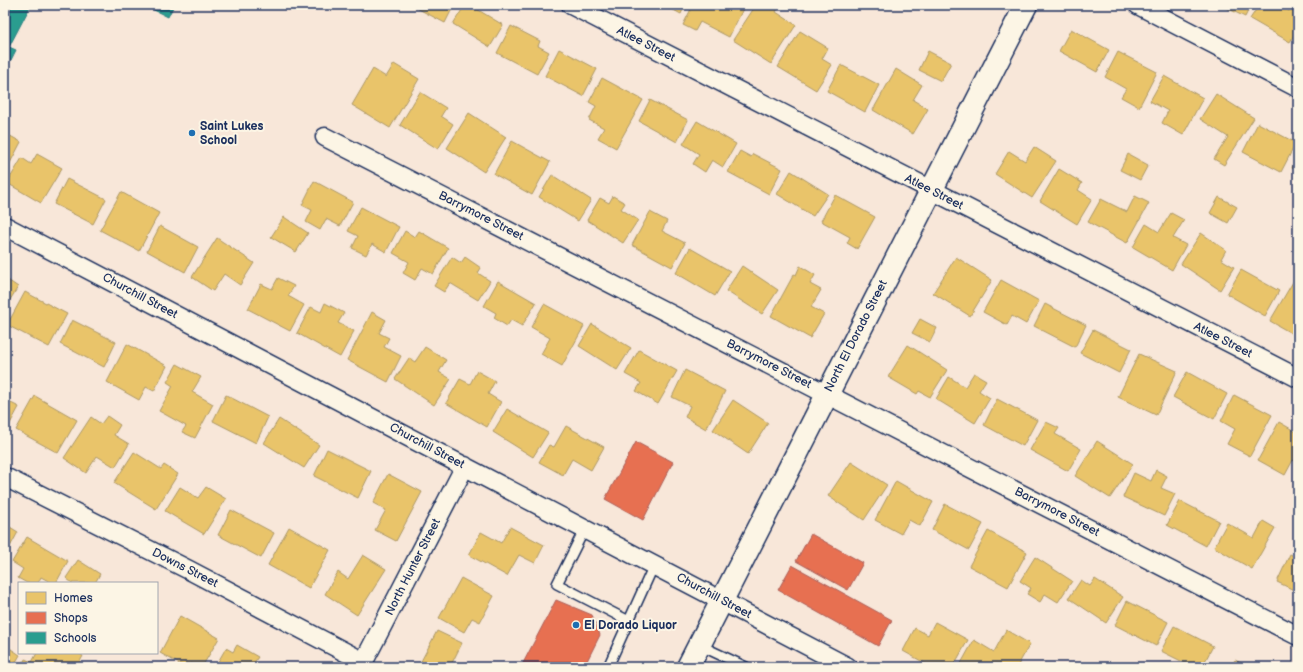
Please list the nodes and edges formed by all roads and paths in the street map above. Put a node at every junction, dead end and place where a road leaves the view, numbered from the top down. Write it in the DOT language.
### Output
graph roads {
  1 [pos="571,5"];
  2 [pos="1026,5"];
  3 [pos="1138,5"];
  4 [pos="595,10"];
  5 [pos="1298,88"];
  6 [pos="325,137"];
  7 [pos="931,190"];
  8 [pos="5,226"];
  9 [pos="1298,378"];
  10 [pos="827,393"];
  11 [pos="465,466"];
  12 [pos="5,477"];
  13 [pos="585,528"];
  14 [pos="654,565"];
  15 [pos="722,601"];
  16 [pos="629,621"];
  17 [pos="1298,636"];
  18 [pos="699,646"];
  19 [pos="363,664"];
  20 [pos="608,667"];
  21 [pos="688,667"];
  22 [pos="746,667"];
  23 [pos="848,667"];
  1 -- 4 [label="street, Atlee Street"];
  2 -- 7 [label="main road, North El Dorado Street"];
  3 -- 5 [label="street"];
  4 -- 7 [label="street, Atlee Street"];
  6 -- 10 [label="street, Barrymore Street"];
  7 -- 9 [label="street, Atlee Street"];
  7 -- 10 [label="main road, North El Dorado Street"];
  8 -- 11 [label="street, Churchill Street"];
  10 -- 15 [label="main road, North El Dorado Street"];
  10 -- 17 [label="street, Barrymore Street"];
  11 -- 13 [label="street, Churchill Street"];
  11 -- 19 [label="street, North Hunter Street"];
  12 -- 19 [label="street, Downs Street"];
  13 -- 14 [label="street, Churchill Street"];
  13 -- 16 [label="lane"];
  14 -- 15 [label="street, Churchill Street"];
  14 -- 16 [label="lane"];
  15 -- 18 [label="main road, North El Dorado Street"];
  15 -- 23 [label="street, Churchill Street"];
  16 -- 20 [label="lane"];
  18 -- 21 [label="main road, North El Dorado Street"];
  18 -- 22 [label="lane"];
}
